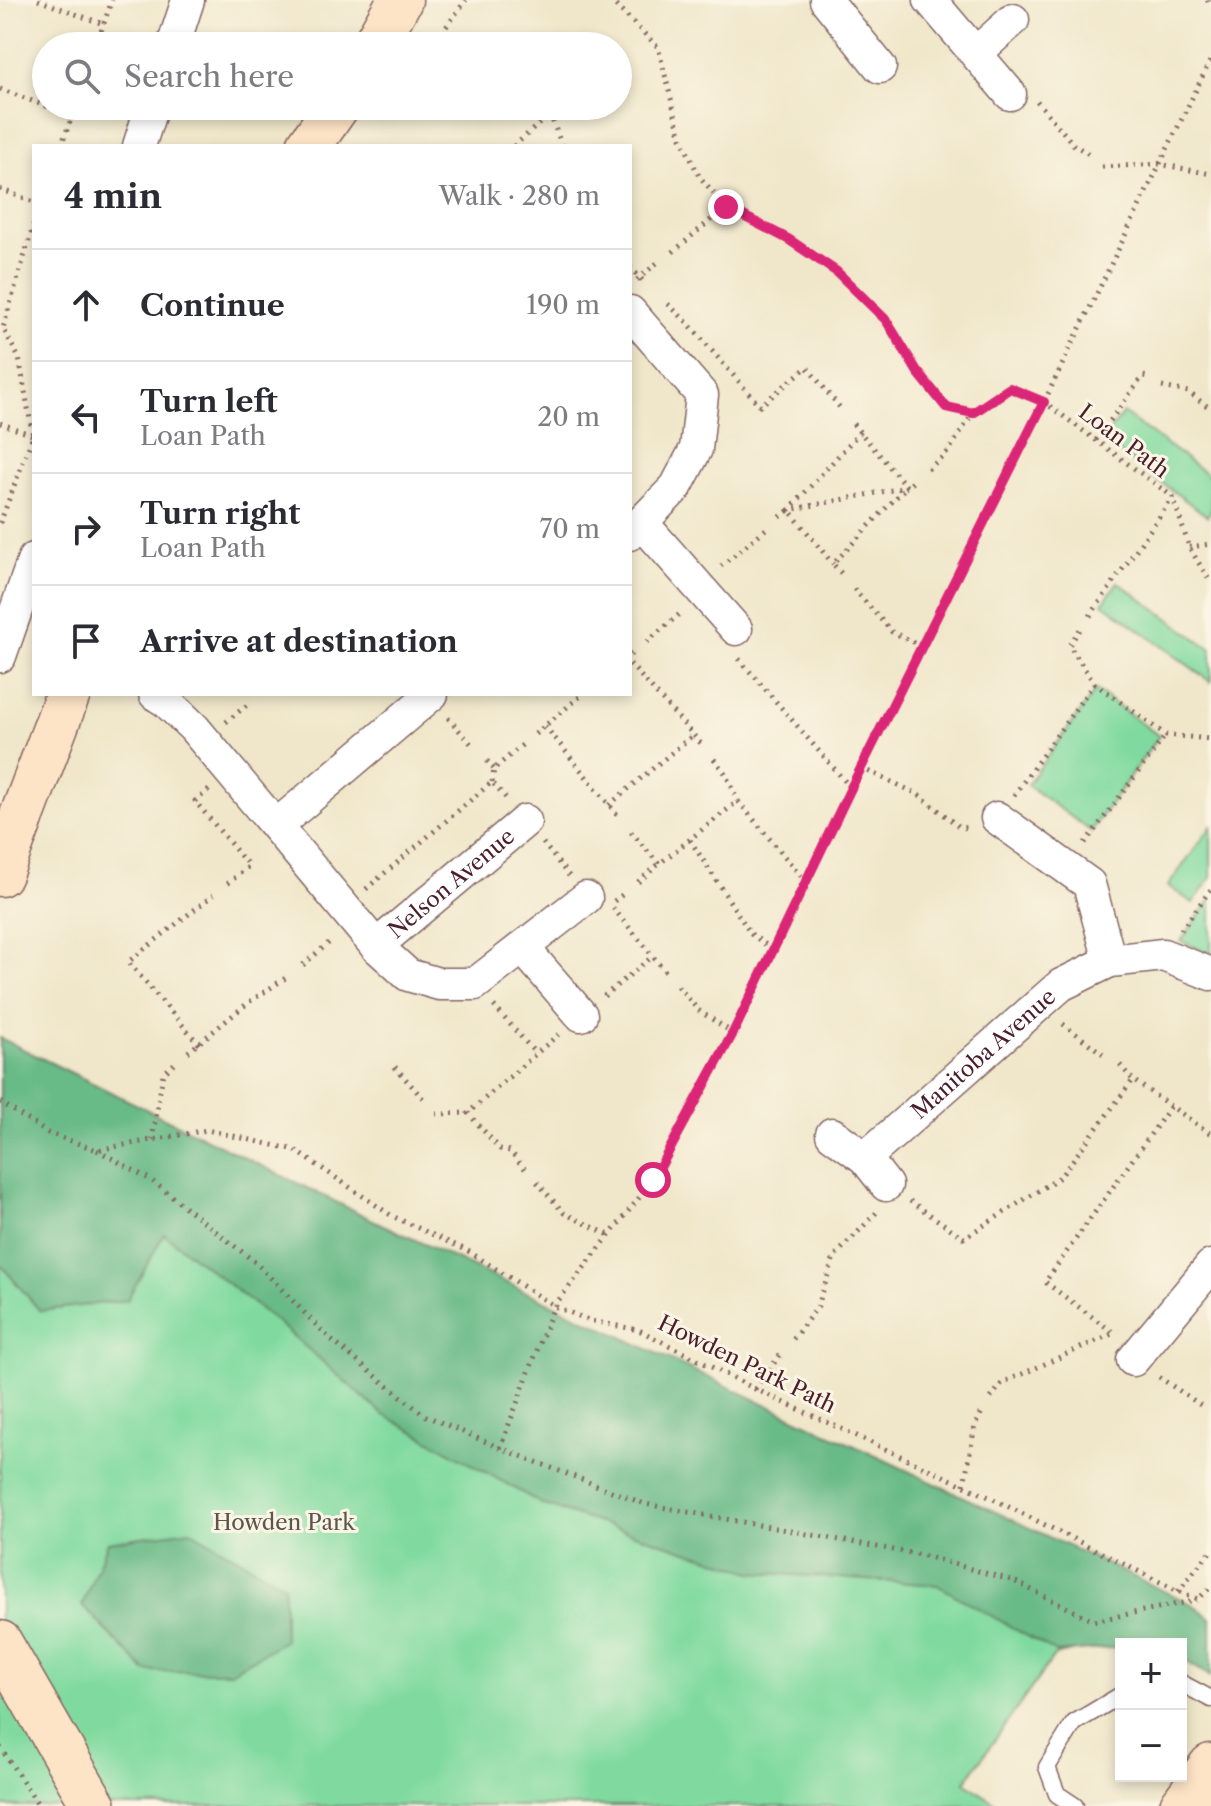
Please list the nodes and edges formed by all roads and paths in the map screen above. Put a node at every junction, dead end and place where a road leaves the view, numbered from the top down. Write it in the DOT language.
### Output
graph roads {
  1 [pos="38,0"];
  2 [pos="112,0"];
  3 [pos="188,0"];
  4 [pos="400,0"];
  5 [pos="466,0"];
  6 [pos="610,0"];
  7 [pos="826,0"];
  8 [pos="930,0"];
  9 [pos="1207,0"];
  10 [pos="1211,5"];
  11 [pos="1013,20"];
  12 [pos="103,24"];
  13 [pos="100,32"];
  14 [pos="178,32"];
  15 [pos="382,32"];
  16 [pos="442,32"];
  17 [pos="976,53"];
  18 [pos="1211,59"];
  19 [pos="880,67"];
  20 [pos="0,89"];
  21 [pos="1010,94"];
  22 [pos="32,101"];
  23 [pos="71,120"];
  24 [pos="147,120"];
  25 [pos="327,120"];
  26 [pos="543,120"];
  27 [pos="552,120"];
  28 [pos="62,144"];
  29 [pos="140,144"];
  30 [pos="310,144"];
  31 [pos="516,144"];
  32 [pos="561,144"];
  33 [pos="1089,154"];
  34 [pos="1159,164"];
  35 [pos="1102,167"];
  36 [pos="1211,174"];
  37 [pos="0,189"];
  38 [pos="32,201"];
  39 [pos="726,207"];
  40 [pos="32,230"];
  41 [pos="673,252"];
  42 [pos="657,263"];
  43 [pos="632,269"];
  44 [pos="639,278"];
  45 [pos="632,283"];
  46 [pos="659,296"];
  47 [pos="640,300"];
  48 [pos="2,327"];
  49 [pos="1149,377"];
  50 [pos="1162,387"];
  51 [pos="1044,402"];
  52 [pos="841,409"];
  53 [pos="1211,409"];
  54 [pos="973,413"];
  55 [pos="0,423"];
  56 [pos="853,424"];
  57 [pos="32,430"];
  58 [pos="860,432"];
  59 [pos="32,436"];
  60 [pos="32,439"];
  61 [pos="1096,440"];
  62 [pos="928,469"];
  63 [pos="915,480"];
  64 [pos="907,487"];
  65 [pos="1173,497"];
  66 [pos="789,510"];
  67 [pos="780,517"];
  68 [pos="1,520"];
  69 [pos="767,528"];
  70 [pos="636,529"];
  71 [pos="1211,544"];
  72 [pos="1189,547"];
  73 [pos="833,564"];
  74 [pos="32,565"];
  75 [pos="841,573"];
  76 [pos="1211,583"];
  77 [pos="854,589"];
  78 [pos="701,590"];
  79 [pos="1090,616"];
  80 [pos="1081,628"];
  81 [pos="736,629"];
  82 [pos="647,642"];
  83 [pos="922,646"];
  84 [pos="0,656"];
  85 [pos="632,666"];
  86 [pos="1094,683"];
  87 [pos="67,696"];
  88 [pos="158,696"];
  89 [pos="430,696"];
  90 [pos="581,696"];
  91 [pos="545,726"];
  92 [pos="535,734"];
  93 [pos="693,735"];
  94 [pos="1166,735"];
  95 [pos="1211,739"];
  96 [pos="522,745"];
  97 [pos="704,747"];
  98 [pos="714,759"];
  99 [pos="487,761"];
  100 [pos="861,768"];
  101 [pos="494,769"];
  102 [pos="230,772"];
  103 [pos="492,782"];
  104 [pos="851,788"];
  105 [pos="738,801"];
  106 [pos="609,805"];
  107 [pos="619,817"];
  108 [pos="997,818"];
  109 [pos="525,821"];
  110 [pos="276,826"];
  111 [pos="631,832"];
  112 [pos="690,840"];
  113 [pos="659,864"];
  114 [pos="1048,865"];
  115 [pos="0,874"];
  116 [pos="638,882"];
  117 [pos="806,882"];
  118 [pos="226,885"];
  119 [pos="1211,889"];
  120 [pos="213,895"];
  121 [pos="586,898"];
  122 [pos="354,921"];
  123 [pos="376,946"];
  124 [pos="524,949"];
  125 [pos="773,950"];
  126 [pos="1163,955"];
  127 [pos="653,956"];
  128 [pos="1110,961"];
  129 [pos="303,965"];
  130 [pos="1211,974"];
  131 [pos="290,975"];
  132 [pos="475,984"];
  133 [pos="678,986"];
  134 [pos="1037,1006"];
  135 [pos="581,1015"];
  136 [pos="733,1033"];
  137 [pos="199,1044"];
  138 [pos="188,1052"];
  139 [pos="536,1054"];
  140 [pos="1107,1057"];
  141 [pos="175,1063"];
  142 [pos="1120,1065"];
  143 [pos="395,1067"];
  144 [pos="1133,1080"];
  145 [pos="0,1102"];
  146 [pos="426,1102"];
  147 [pos="1171,1106"];
  148 [pos="468,1113"];
  149 [pos="436,1114"];
  150 [pos="832,1134"];
  151 [pos="1211,1134"];
  152 [pos="152,1140"];
  153 [pos="97,1150"];
  154 [pos="865,1158"];
  155 [pos="525,1169"];
  156 [pos="537,1182"];
  157 [pos="891,1188"];
  158 [pos="609,1235"];
  159 [pos="1211,1266"];
  160 [pos="554,1306"];
  161 [pos="793,1339"];
  162 [pos="783,1351"];
  163 [pos="1133,1360"];
  164 [pos="755,1389"];
  165 [pos="991,1398"];
  166 [pos="982,1412"];
  167 [pos="500,1448"];
  168 [pos="964,1485"];
  169 [pos="1211,1551"];
  170 [pos="1211,1587"];
  171 [pos="1178,1591"];
  172 [pos="1198,1599"];
  173 [pos="0,1643"];
  174 [pos="1187,1686"];
  175 [pos="1115,1699"];
  176 [pos="1211,1699"];
  177 [pos="0,1747"];
  178 [pos="1211,1766"];
  179 [pos="39,1806"];
  180 [pos="94,1806"];
  181 [pos="1075,1806"];
  182 [pos="1182,1806"];
  1 -- 12 [label="path"];
  2 -- 12 [label="path"];
  3 -- 14 [label="street"];
  4 -- 15 [label="street"];
  5 -- 16 [label="path"];
  6 -- 39 [label="path"];
  7 -- 19 [label="street"];
  8 -- 17 [label="street"];
  9 -- 10 [label="path"];
  11 -- 17 [label="street"];
  12 -- 13 [label="path"];
  17 -- 21 [label="street"];
  18 -- 34 [label="path"];
  20 -- 22 [label="path"];
  21 -- 33 [label="path"];
  23 -- 28 [label="path"];
  24 -- 29 [label="street"];
  25 -- 30 [label="street"];
  26 -- 31 [label="path"];
  27 -- 32 [label="path"];
  34 -- 35 [label="path"];
  34 -- 36 [label="path"];
  34 -- 51 [label="path"];
  37 -- 38 [label="path"];
  39 -- 41 [label="path"];
  39 -- 54 [label="path"];
  40 -- 48 [label="path"];
  42 -- 44 [label="path"];
  43 -- 44 [label="path"];
  44 -- 45 [label="path"];
  44 -- 47 [label="path"];
  46 -- 52 [label="path"];
  47 -- 70 [label="street"];
  48 -- 57 [label="path"];
  49 -- 61 [label="path"];
  50 -- 53 [label="path"];
  51 -- 54 [label="path, Loan Path"];
  51 -- 61 [label="path, Loan Path"];
  51 -- 83 [label="path"];
  54 -- 62 [label="path"];
  55 -- 59 [label="path"];
  56 -- 58 [label="path"];
  58 -- 64 [label="path"];
  58 -- 66 [label="path"];
  60 -- 68 [label="path"];
  61 -- 65 [label="path, Loan Path"];
  63 -- 64 [label="path"];
  64 -- 66 [label="path"];
  64 -- 73 [label="path"];
  65 -- 72 [label="path, Loan Path"];
  65 -- 79 [label="path"];
  66 -- 67 [label="path"];
  66 -- 73 [label="path"];
  69 -- 78 [label="path"];
  70 -- 78 [label="street"];
  71 -- 72 [label="path"];
  72 -- 76 [label="path, Loan Path"];
  73 -- 75 [label="path"];
  74 -- 84 [label="street"];
  77 -- 83 [label="path"];
  78 -- 81 [label="street"];
  78 -- 82 [label="path"];
  80 -- 86 [label="path"];
  81 -- 104 [label="path"];
  83 -- 100 [label="path"];
  85 -- 93 [label="path"];
  86 -- 94 [label="path"];
  86 -- 108 [label="path"];
  87 -- 115 [label="street"];
  88 -- 102 [label="street, Nelson Avenue"];
  89 -- 110 [label="street"];
  90 -- 91 [label="path"];
  91 -- 92 [label="path"];
  91 -- 106 [label="path"];
  93 -- 97 [label="path"];
  93 -- 106 [label="path"];
  94 -- 95 [label="path"];
  94 -- 114 [label="path"];
  96 -- 101 [label="path"];
  98 -- 105 [label="path"];
  99 -- 101 [label="path"];
  100 -- 104 [label="path"];
  100 -- 108 [label="path"];
  101 -- 103 [label="path"];
  102 -- 110 [label="street, Nelson Avenue"];
  102 -- 118 [label="path"];
  104 -- 117 [label="path"];
  105 -- 112 [label="path"];
  105 -- 117 [label="path"];
  106 -- 107 [label="path"];
  108 -- 114 [label="street"];
  109 -- 123 [label="street, Nelson Avenue"];
  110 -- 122 [label="street, Nelson Avenue"];
  111 -- 113 [label="path"];
  112 -- 113 [label="path"];
  112 -- 125 [label="path"];
  113 -- 116 [label="path"];
  114 -- 128 [label="street"];
  117 -- 125 [label="path"];
  119 -- 126 [label="path"];
  120 -- 137 [label="path"];
  121 -- 124 [label="street"];
  122 -- 123 [label="street, Nelson Avenue"];
  122 -- 129 [label="path"];
  123 -- 132 [label="street, Nelson Avenue"];
  124 -- 132 [label="street"];
  124 -- 135 [label="street"];
  125 -- 136 [label="path"];
  126 -- 128 [label="street, Manitoba Avenue"];
  126 -- 130 [label="street, Manitoba Avenue"];
  127 -- 135 [label="path"];
  128 -- 134 [label="street, Manitoba Avenue"];
  131 -- 137 [label="path"];
  132 -- 139 [label="path"];
  133 -- 136 [label="path"];
  134 -- 140 [label="path"];
  134 -- 154 [label="street, Manitoba Avenue"];
  135 -- 139 [label="path"];
  136 -- 158 [label="path"];
  137 -- 138 [label="path"];
  139 -- 148 [label="path"];
  141 -- 152 [label="path"];
  142 -- 144 [label="path"];
  143 -- 146 [label="path"];
  144 -- 147 [label="path"];
  144 -- 157 [label="path"];
  145 -- 153 [label="path, Howden Park Path"];
  147 -- 151 [label="path"];
  147 -- 165 [label="path"];
  148 -- 149 [label="path"];
  148 -- 155 [label="path"];
  150 -- 154 [label="street"];
  152 -- 153 [label="path, Howden Park Path"];
  152 -- 160 [label="path, Howden Park Path"];
  153 -- 167 [label="path"];
  154 -- 157 [label="street"];
  156 -- 158 [label="path"];
  157 -- 161 [label="path"];
  158 -- 160 [label="path"];
  159 -- 163 [label="street"];
  160 -- 164 [label="path, Howden Park Path"];
  160 -- 167 [label="path"];
  162 -- 164 [label="path"];
  164 -- 168 [label="path, Howden Park Path"];
  166 -- 168 [label="path"];
  167 -- 172 [label="path"];
  168 -- 171 [label="path, Howden Park Path"];
  169 -- 171 [label="path"];
  170 -- 172 [label="path"];
  171 -- 172 [label="path, Howden Park Path"];
  173 -- 180 [label="street"];
  174 -- 176 [label="lane"];
  175 -- 181 [label="lane"];
  177 -- 179 [label="path"];
  178 -- 182 [label="street"];
}
